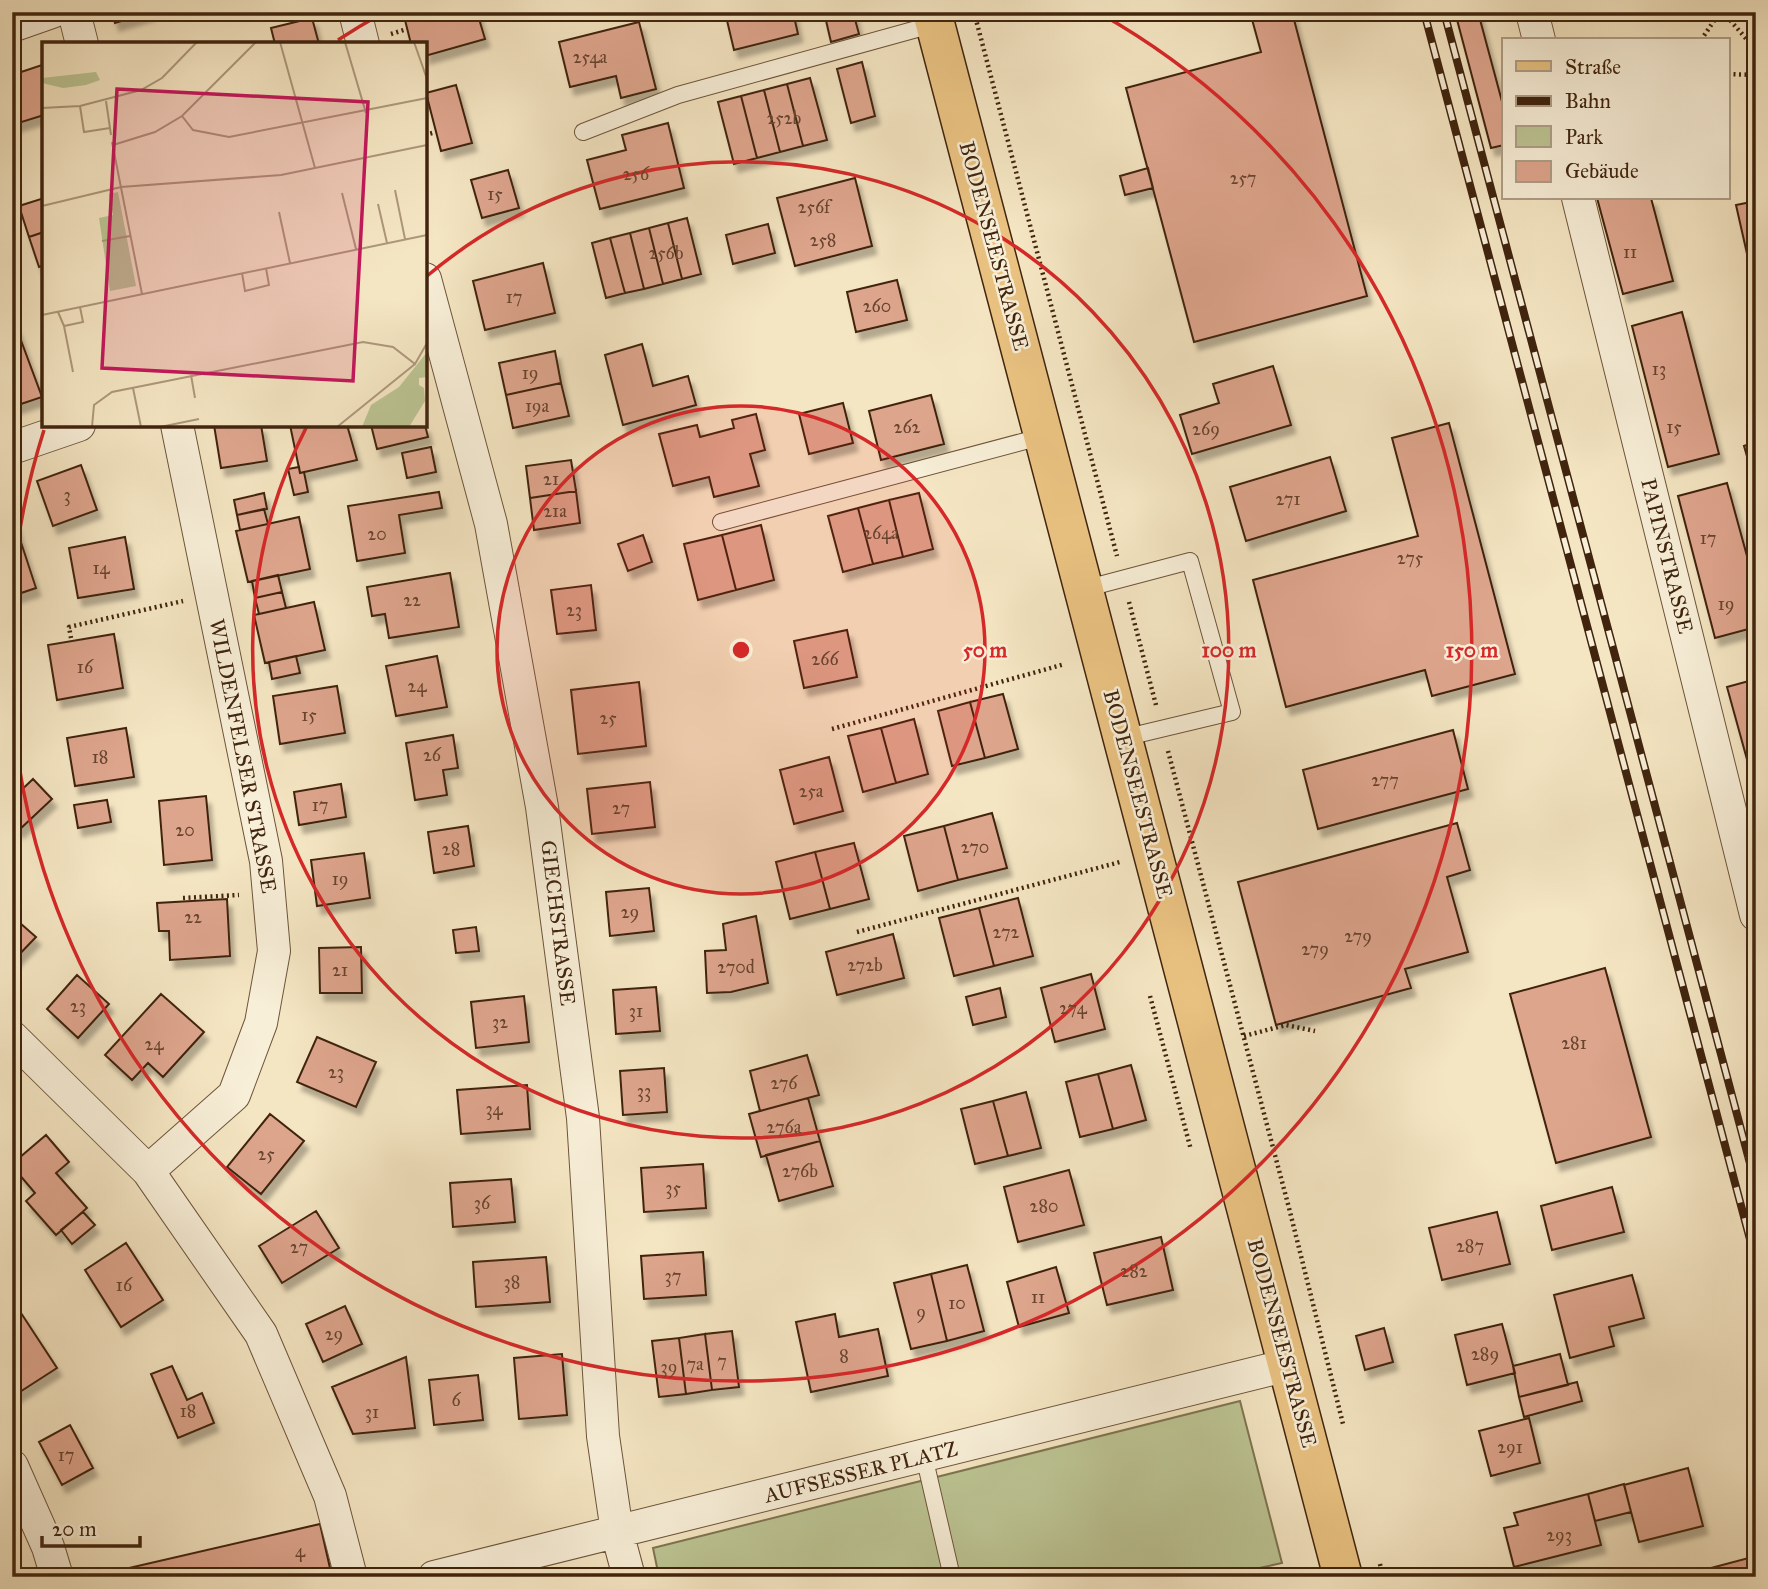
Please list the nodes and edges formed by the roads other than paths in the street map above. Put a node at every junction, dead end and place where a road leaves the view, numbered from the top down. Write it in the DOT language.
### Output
graph roads {
  1 [pos="52,12"];
  2 [pos="74,12"];
  3 [pos="355,12"];
  4 [pos="1532,12"];
  5 [pos="934,18"];
  6 [pos="12,26"];
  7 [pos="1538,38"];
  8 [pos="82,42"];
  9 [pos="362,42"];
  10 [pos="583,132"];
  11 [pos="1578,200"];
  12 [pos="428,299"];
  13 [pos="73,427"];
  14 [pos="177,427"];
  15 [pos="1044,436"];
  16 [pos="12,448"];
  17 [pos="721,522"];
  18 [pos="1084,589"];
  19 [pos="1124,738"];
  20 [pos="1756,915"];
  21 [pos="12,1037"];
  22 [pos="148,1171"];
  23 [pos="1288,1365"];
  24 [pos="924,1456"];
  25 [pos="12,1466"];
  26 [pos="617,1532"];
  27 [pos="57,1577"];
  28 [pos="351,1577"];
  29 [pos="434,1577"];
  30 [pos="629,1577"];
  31 [pos="952,1577"];
  32 [pos="1343,1577"];
  1 -- 6 [label="street"];
  2 -- 8 [label="street"];
  3 -- 9 [label="street"];
  4 -- 7 [label="street"];
  5 -- 10 [label="lane"];
  5 -- 15 [label="main road, BODENSEESTRASSE"];
  11 -- 20 [label="street, PAPINSTRASSE"];
  12 -- 26 [label="street, GIECHSTRASSE"];
  13 -- 16 [label="street"];
  14 -- 22 [label="street, WILDENFELSER STRASSE"];
  15 -- 17 [label="lane"];
  15 -- 18 [label="main road, BODENSEESTRASSE"];
  18 -- 19 [label="main road, BODENSEESTRASSE"];
  18 -- 19 [label="lane"];
  19 -- 23 [label="main road, BODENSEESTRASSE"];
  21 -- 22 [label="street"];
  22 -- 28 [label="street"];
  23 -- 24 [label="street, AUFSESSER PLATZ"];
  23 -- 32 [label="main road, BODENSEESTRASSE"];
  24 -- 26 [label="street, AUFSESSER PLATZ"];
  24 -- 31 [label="lane"];
  25 -- 27 [label="street"];
  26 -- 29 [label="street, AUFSESSER PLATZ"];
  26 -- 30 [label="street, GIECHSTRASSE"];
}
